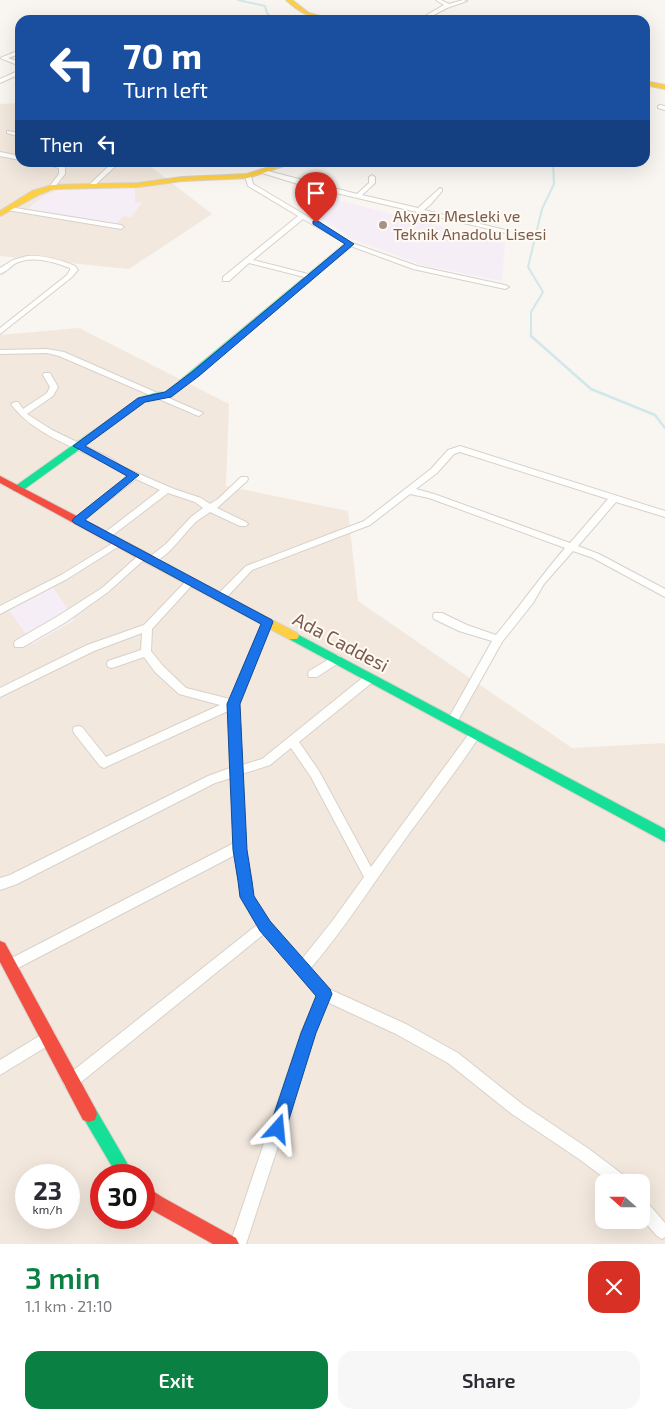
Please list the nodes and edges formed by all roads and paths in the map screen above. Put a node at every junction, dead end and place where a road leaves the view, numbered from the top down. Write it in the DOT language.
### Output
graph roads {
  1 [pos="289,0"];
  2 [pos="438,0"];
  3 [pos="465,1"];
  4 [pos="445,7"];
  5 [pos="311,15"];
  6 [pos="430,15"];
  7 [pos="15,54"];
  8 [pos="2,58"];
  9 [pos="15,62"];
  10 [pos="15,74"];
  11 [pos="0,81"];
  12 [pos="650,84"];
  13 [pos="665,88"];
  14 [pos="9,132"];
  15 [pos="15,134"];
  16 [pos="0,154"];
  17 [pos="15,157"];
  18 [pos="62,167"];
  19 [pos="112,167"];
  20 [pos="279,167"];
  21 [pos="264,172"];
  22 [pos="248,176"];
  23 [pos="372,177"];
  24 [pos="92,185"];
  25 [pos="52,187"];
  26 [pos="440,190"];
  27 [pos="358,196"];
  28 [pos="418,211"];
  29 [pos="3,213"];
  30 [pos="303,215"];
  31 [pos="121,227"];
  32 [pos="506,232"];
  33 [pos="350,244"];
  34 [pos="248,261"];
  35 [pos="0,272"];
  36 [pos="309,277"];
  37 [pos="226,279"];
  38 [pos="506,287"];
  39 [pos="0,332"];
  40 [pos="0,352"];
  41 [pos="48,375"];
  42 [pos="160,396"];
  43 [pos="15,404"];
  44 [pos="22,413"];
  45 [pos="199,414"];
  46 [pos="78,446"];
  47 [pos="134,475"];
  48 [pos="0,479"];
  49 [pos="244,479"];
  50 [pos="18,489"];
  51 [pos="167,489"];
  52 [pos="410,491"];
  53 [pos="614,498"];
  54 [pos="209,508"];
  55 [pos="665,514"];
  56 [pos="77,521"];
  57 [pos="243,524"];
  58 [pos="106,536"];
  59 [pos="118,543"];
  60 [pos="571,547"];
  61 [pos="147,558"];
  62 [pos="191,582"];
  63 [pos="665,592"];
  64 [pos="221,598"];
  65 [pos="0,610"];
  66 [pos="438,616"];
  67 [pos="268,622"];
  68 [pos="147,628"];
  69 [pos="498,639"];
  70 [pos="19,644"];
  71 [pos="146,652"];
  72 [pos="336,659"];
  73 [pos="112,664"];
  74 [pos="313,674"];
  75 [pos="370,678"];
  76 [pos="0,693"];
  77 [pos="234,704"];
  78 [pos="452,721"];
  79 [pos="78,730"];
  80 [pos="475,734"];
  81 [pos="293,742"];
  82 [pos="238,771"];
  83 [pos="665,836"];
  84 [pos="240,846"];
  85 [pos="371,877"];
  86 [pos="0,884"];
  87 [pos="265,926"];
  88 [pos="0,948"];
  89 [pos="11,965"];
  90 [pos="302,969"];
  91 [pos="324,994"];
  92 [pos="49,1038"];
  93 [pos="0,1068"];
  94 [pos="70,1082"];
  95 [pos="118,1164"];
  96 [pos="610,1174"];
  97 [pos="155,1201"];
  98 [pos="650,1217"];
  99 [pos="662,1231"];
  100 [pos="230,1244"];
  101 [pos="238,1244"];
  1 -- 5 [label="street"];
  2 -- 4 [label="street"];
  3 -- 4 [label="street"];
  4 -- 6 [label="street"];
  7 -- 8 [label="street"];
  8 -- 9 [label="street"];
  10 -- 11 [label="street"];
  12 -- 13 [label="street"];
  14 -- 15 [label="street"];
  16 -- 17 [label="street"];
  18 -- 25 [label="street"];
  19 -- 24 [label="street"];
  20 -- 21 [label="street"];
  21 -- 22 [label="street"];
  21 -- 27 [label="street"];
  22 -- 24 [label="street"];
  22 -- 30 [label="street"];
  23 -- 27 [label="street"];
  24 -- 25 [label="street"];
  25 -- 29 [label="street"];
  26 -- 28 [label="street"];
  27 -- 28 [label="street"];
  28 -- 32 [label="street"];
  29 -- 31 [label="street"];
  30 -- 33 [label="street"];
  30 -- 34 [label="street"];
  33 -- 36 [label="street"];
  33 -- 38 [label="street"];
  34 -- 36 [label="street"];
  34 -- 37 [label="street"];
  35 -- 39 [label="street"];
  36 -- 42 [label="street"];
  40 -- 42 [label="street"];
  41 -- 44 [label="street"];
  42 -- 45 [label="street"];
  42 -- 46 [label="street"];
  43 -- 44 [label="street"];
  44 -- 46 [label="street"];
  46 -- 47 [label="street"];
  46 -- 50 [label="street"];
  47 -- 51 [label="street"];
  47 -- 56 [label="street"];
  48 -- 50 [label="street, Ada Caddesi"];
  49 -- 54 [label="street"];
  50 -- 56 [label="street, Ada Caddesi"];
  51 -- 54 [label="street"];
  51 -- 58 [label="street"];
  52 -- 53 [label="street"];
  52 -- 60 [label="street"];
  52 -- 64 [label="street"];
  53 -- 55 [label="street"];
  53 -- 60 [label="street"];
  54 -- 57 [label="street"];
  54 -- 61 [label="street"];
  56 -- 58 [label="street, Ada Caddesi"];
  58 -- 59 [label="street, Ada Caddesi"];
  59 -- 61 [label="street, Ada Caddesi"];
  59 -- 65 [label="street"];
  60 -- 63 [label="street"];
  60 -- 69 [label="street"];
  61 -- 62 [label="street, Ada Caddesi"];
  61 -- 70 [label="street"];
  62 -- 64 [label="street, Ada Caddesi"];
  62 -- 68 [label="street"];
  64 -- 67 [label="street, Ada Caddesi"];
  66 -- 69 [label="street"];
  67 -- 72 [label="street, Ada Caddesi"];
  67 -- 77 [label="street"];
  68 -- 71 [label="street"];
  68 -- 76 [label="street"];
  69 -- 78 [label="street"];
  71 -- 73 [label="street"];
  71 -- 77 [label="street"];
  72 -- 74 [label="street"];
  72 -- 75 [label="street, Ada Caddesi"];
  75 -- 78 [label="street, Ada Caddesi"];
  75 -- 81 [label="street"];
  77 -- 79 [label="street"];
  77 -- 82 [label="street"];
  78 -- 80 [label="street, Ada Caddesi"];
  80 -- 83 [label="street, Ada Caddesi"];
  80 -- 85 [label="street"];
  81 -- 82 [label="street"];
  81 -- 85 [label="street"];
  82 -- 84 [label="street"];
  82 -- 86 [label="street"];
  84 -- 87 [label="street"];
  84 -- 89 [label="street"];
  85 -- 90 [label="street"];
  87 -- 90 [label="street"];
  87 -- 94 [label="street"];
  88 -- 89 [label="street"];
  89 -- 92 [label="street"];
  90 -- 91 [label="street"];
  91 -- 96 [label="street"];
  91 -- 101 [label="street"];
  92 -- 93 [label="street"];
  92 -- 94 [label="street"];
  94 -- 95 [label="street"];
  97 -- 100 [label="street"];
  98 -- 99 [label="street"];
}
